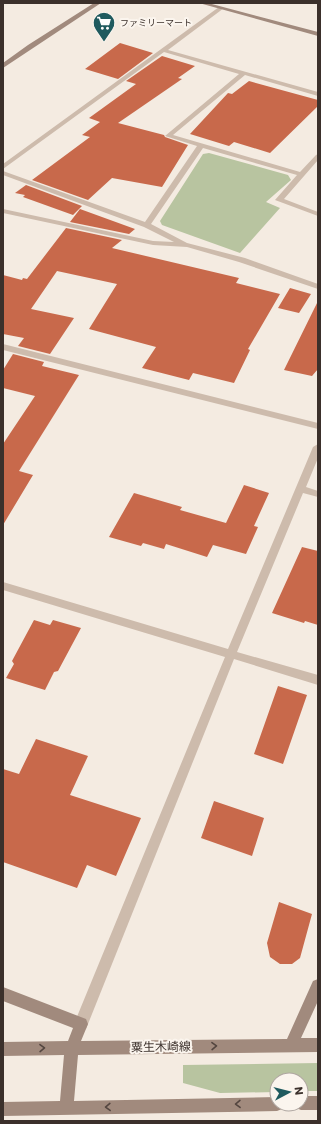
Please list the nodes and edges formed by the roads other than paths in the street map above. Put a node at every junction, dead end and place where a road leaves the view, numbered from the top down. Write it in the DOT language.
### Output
graph roads {
  1 [pos="98,3"];
  2 [pos="202,3"];
  3 [pos="221,8"];
  4 [pos="318,34"];
  5 [pos="163,50"];
  6 [pos="3,66"];
  7 [pos="244,73"];
  8 [pos="318,94"];
  9 [pos="202,146"];
  10 [pos="318,156"];
  11 [pos="3,167"];
  12 [pos="3,173"];
  13 [pos="301,174"];
  14 [pos="3,211"];
  15 [pos="318,214"];
  16 [pos="147,224"];
  17 [pos="187,245"];
  18 [pos="318,287"];
  19 [pos="3,347"];
  20 [pos="318,426"];
  21 [pos="318,447"];
  22 [pos="300,489"];
  23 [pos="318,494"];
  24 [pos="3,586"];
  25 [pos="231,654"];
  26 [pos="318,680"];
  27 [pos="318,986"];
  28 [pos="3,994"];
  29 [pos="81,1024"];
  30 [pos="291,1045"];
  31 [pos="318,1045"];
  32 [pos="3,1048"];
  33 [pos="72,1048"];
  34 [pos="269,1104"];
  35 [pos="66,1108"];
  36 [pos="3,1109"];
  1 -- 6 [label="street"];
  2 -- 3 [label="street"];
  3 -- 4 [label="street"];
  3 -- 5 [label="street"];
  5 -- 7 [label="street"];
  5 -- 11 [label="street"];
  7 -- 8 [label="street"];
  7 -- 9 [label="street"];
  9 -- 13 [label="street"];
  9 -- 16 [label="street"];
  10 -- 13 [label="street"];
  12 -- 16 [label="street"];
  13 -- 15 [label="street"];
  14 -- 17 [label="street"];
  16 -- 17 [label="street"];
  17 -- 18 [label="street"];
  19 -- 20 [label="street"];
  21 -- 22 [label="street"];
  22 -- 23 [label="street"];
  22 -- 25 [label="street"];
  24 -- 25 [label="street"];
  25 -- 26 [label="street"];
  25 -- 29 [label="street"];
  27 -- 30 [label="street"];
  28 -- 29 [label="street"];
  29 -- 33 [label="street"];
  30 -- 31 [label="street, 粟生木崎線"];
  33 -- 30 [label="street, 粟生木崎線, one-way"];
  32 -- 33 [label="street, 粟生木崎線, one-way"];
  33 -- 35 [label="street"];
  34 -- 35 [label="street, one-way"];
  35 -- 36 [label="street"];
}
